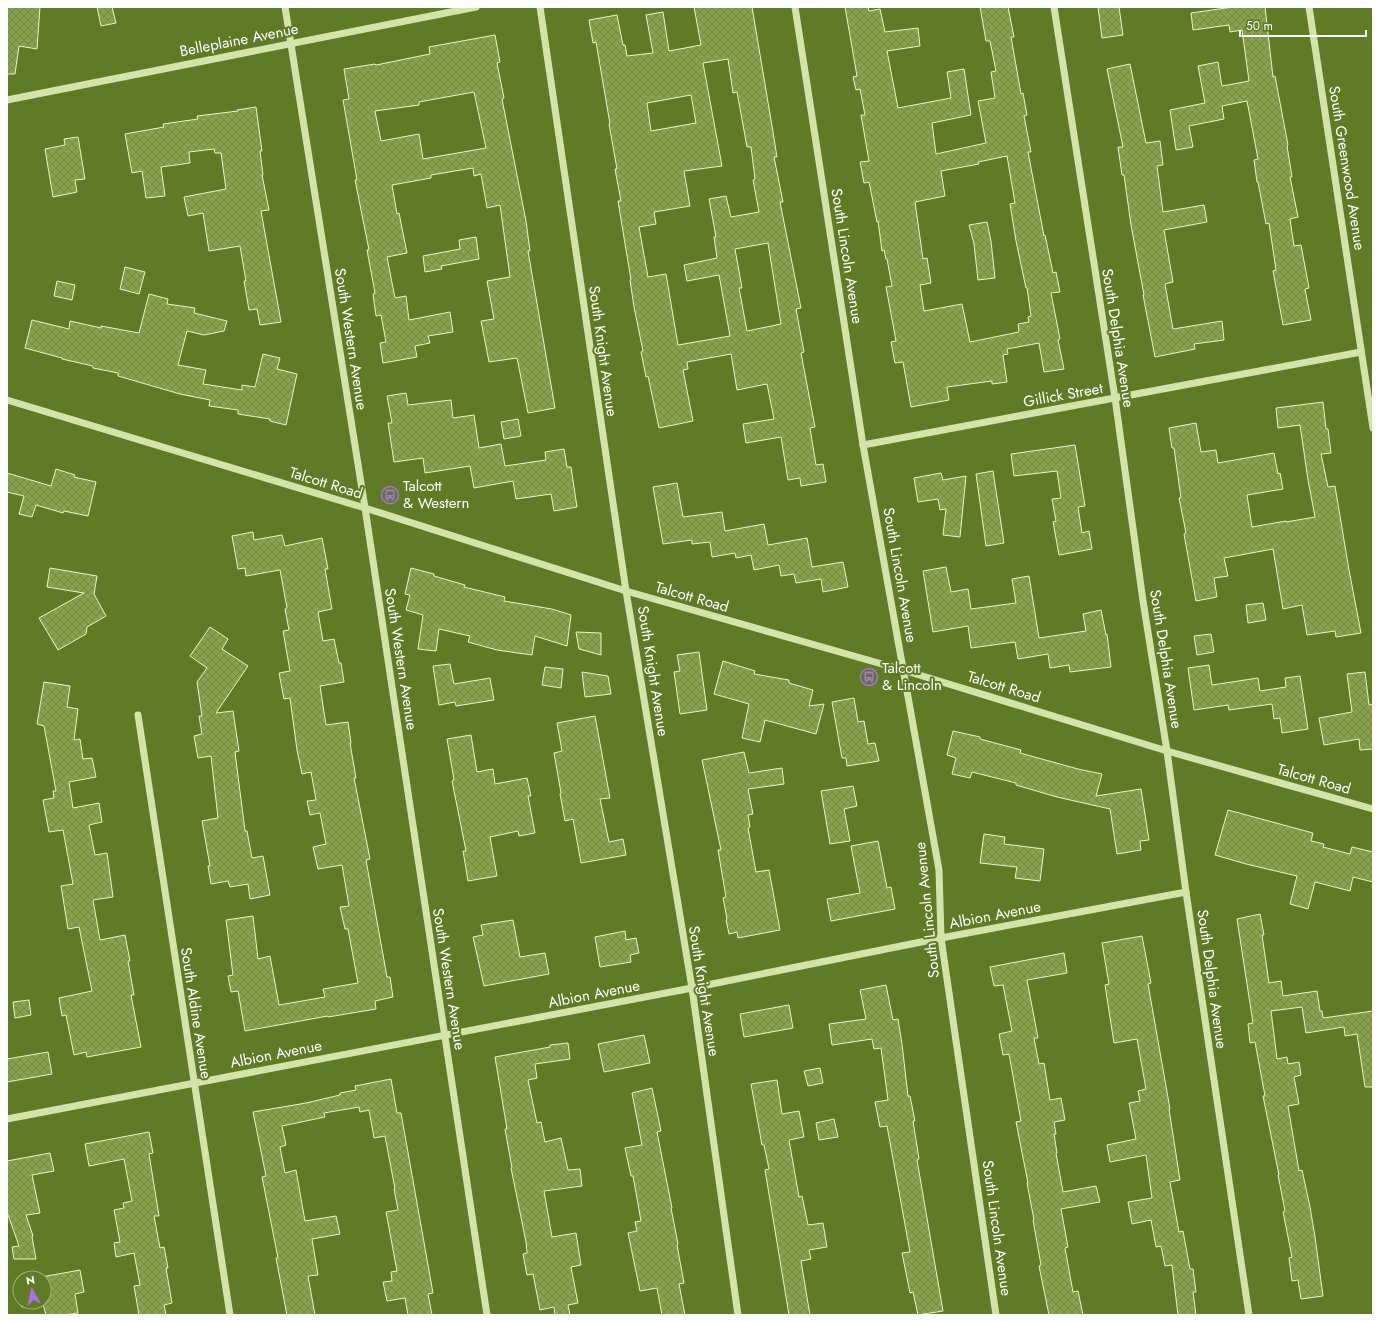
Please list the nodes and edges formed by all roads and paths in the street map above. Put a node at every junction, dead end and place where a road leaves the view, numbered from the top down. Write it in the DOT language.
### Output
graph roads {
  1 [pos="285,7"];
  2 [pos="476,7"];
  3 [pos="540,7"];
  4 [pos="795,7"];
  5 [pos="1054,7"];
  6 [pos="1309,7"];
  7 [pos="290,43"];
  8 [pos="7,100"];
  9 [pos="1361,352"];
  10 [pos="1114,398"];
  11 [pos="7,400"];
  12 [pos="1373,428"];
  13 [pos="863,445"];
  14 [pos="365,508"];
  15 [pos="626,591"];
  16 [pos="903,670"];
  17 [pos="138,715"];
  18 [pos="1167,751"];
  19 [pos="1373,809"];
  20 [pos="1186,892"];
  21 [pos="941,938"];
  22 [pos="692,988"];
  23 [pos="445,1035"];
  24 [pos="194,1082"];
  25 [pos="7,1119"];
  26 [pos="230,1315"];
  27 [pos="487,1315"];
  28 [pos="738,1315"];
  29 [pos="996,1315"];
  30 [pos="1249,1315"];
  1 -- 7 [label="street, South Western Avenue"];
  2 -- 7 [label="street, Belleplaine Avenue"];
  3 -- 15 [label="street, South Knight Avenue"];
  4 -- 13 [label="street, South Lincoln Avenue"];
  5 -- 10 [label="street, South Delphia Avenue"];
  6 -- 9 [label="street, South Greenwood Avenue"];
  7 -- 8 [label="street, Belleplaine Avenue"];
  7 -- 14 [label="street, South Western Avenue"];
  9 -- 10 [label="street, Gillick Street"];
  9 -- 12 [label="street, South Greenwood Avenue"];
  10 -- 13 [label="street, Gillick Street"];
  10 -- 18 [label="street, South Delphia Avenue"];
  11 -- 14 [label="street, Talcott Road"];
  13 -- 16 [label="street, South Lincoln Avenue"];
  14 -- 15 [label="street, Talcott Road"];
  14 -- 23 [label="street, South Western Avenue"];
  15 -- 16 [label="street, Talcott Road"];
  15 -- 22 [label="street, South Knight Avenue"];
  16 -- 18 [label="street, Talcott Road"];
  16 -- 21 [label="street, South Lincoln Avenue"];
  17 -- 24 [label="street, South Aldine Avenue"];
  18 -- 19 [label="street, Talcott Road"];
  18 -- 20 [label="street, South Delphia Avenue"];
  20 -- 21 [label="street, Albion Avenue"];
  20 -- 30 [label="street, South Delphia Avenue"];
  21 -- 22 [label="street, Albion Avenue"];
  21 -- 29 [label="street, South Lincoln Avenue"];
  22 -- 23 [label="street, Albion Avenue"];
  22 -- 28 [label="street, South Knight Avenue"];
  23 -- 24 [label="street, Albion Avenue"];
  23 -- 27 [label="street, South Western Avenue"];
  24 -- 25 [label="street, Albion Avenue"];
  24 -- 26 [label="street, South Aldine Avenue"];
}
